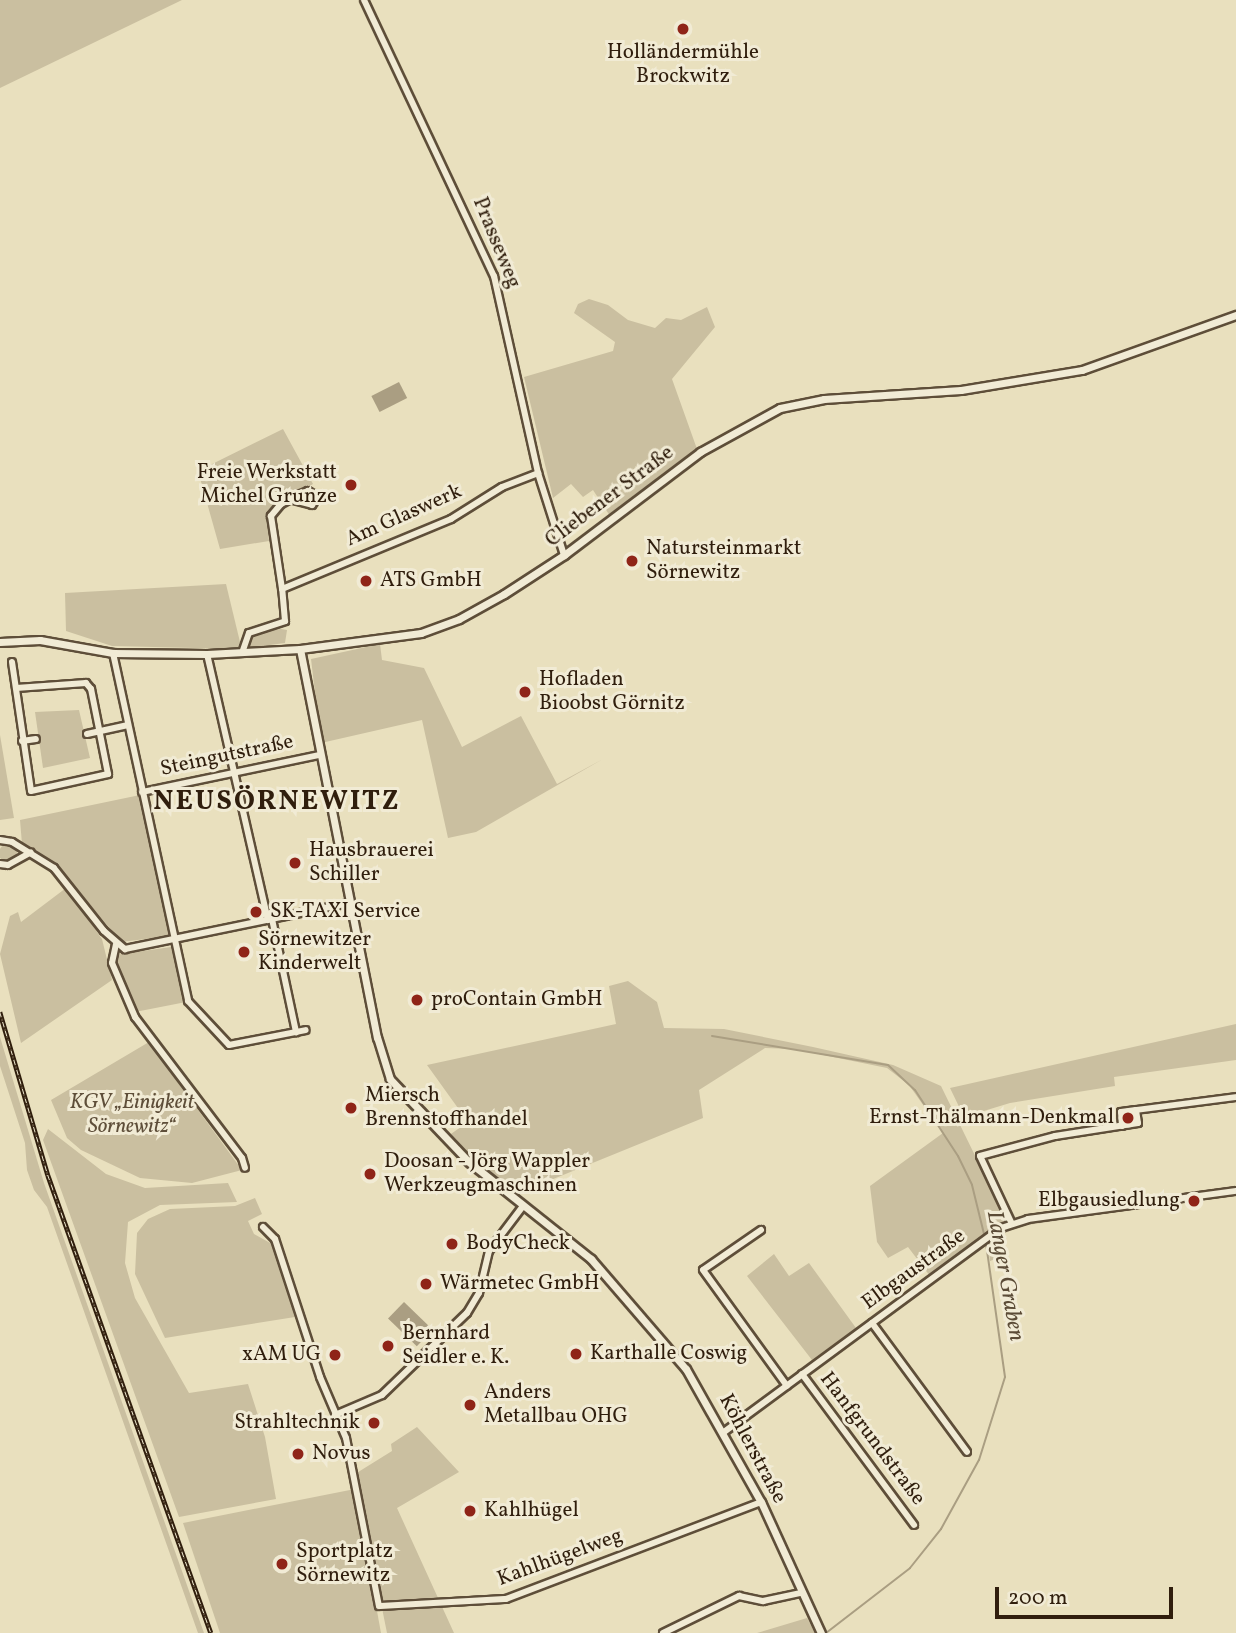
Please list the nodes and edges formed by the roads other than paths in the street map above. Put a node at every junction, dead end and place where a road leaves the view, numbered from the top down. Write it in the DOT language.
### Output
graph roads {
  1 [pos="364,0"];
  2 [pos="1236,315"];
  3 [pos="538,473"];
  4 [pos="290,499"];
  5 [pos="564,555"];
  6 [pos="282,589"];
  7 [pos="0,642"];
  8 [pos="300,649"];
  9 [pos="113,653"];
  10 [pos="242,653"];
  11 [pos="207,654"];
  12 [pos="12,662"];
  13 [pos="16,688"];
  14 [pos="128,725"];
  15 [pos="100,731"];
  16 [pos="87,734"];
  17 [pos="36,739"];
  18 [pos="22,741"];
  19 [pos="319,755"];
  20 [pos="236,771"];
  21 [pos="142,792"];
  22 [pos="0,840"];
  23 [pos="31,852"];
  24 [pos="0,864"];
  25 [pos="350,903"];
  26 [pos="270,920"];
  27 [pos="174,940"];
  28 [pos="116,944"];
  29 [pos="306,1030"];
  30 [pos="296,1032"];
  31 [pos="1236,1097"];
  32 [pos="1136,1110"];
  33 [pos="1122,1126"];
  34 [pos="245,1168"];
  35 [pos="1236,1191"];
  36 [pos="523,1206"];
  37 [pos="1012,1224"];
  38 [pos="263,1227"];
  39 [pos="761,1230"];
  40 [pos="872,1323"];
  41 [pos="802,1374"];
  42 [pos="787,1386"];
  43 [pos="335,1415"];
  44 [pos="724,1432"];
  45 [pos="967,1452"];
  46 [pos="761,1502"];
  47 [pos="914,1525"];
  48 [pos="802,1593"];
  49 [pos="820,1632"];
  50 [pos="663,1633"];
  1 -- 3 [label="street, Prasseweg"];
  2 -- 5 [label="street, Cliebener Straße"];
  3 -- 5 [label="street, Prasseweg"];
  3 -- 6 [label="street, Am Glaswerk"];
  4 -- 6 [label="street"];
  5 -- 8 [label="street, Cliebener Straße"];
  6 -- 10 [label="street"];
  7 -- 9 [label="street, Cliebener Straße"];
  8 -- 10 [label="street, Cliebener Straße"];
  8 -- 19 [label="street, Köhlerstraße"];
  9 -- 11 [label="street, Cliebener Straße"];
  9 -- 14 [label="street"];
  10 -- 11 [label="street, Cliebener Straße"];
  11 -- 20 [label="street"];
  12 -- 13 [label="street"];
  13 -- 15 [label="street"];
  13 -- 18 [label="street"];
  14 -- 15 [label="street"];
  14 -- 21 [label="street"];
  15 -- 16 [label="street"];
  15 -- 18 [label="street"];
  17 -- 18 [label="street"];
  19 -- 20 [label="street, Steingutstraße"];
  19 -- 25 [label="street, Köhlerstraße"];
  20 -- 21 [label="street, Steingutstraße"];
  20 -- 26 [label="street"];
  21 -- 27 [label="street"];
  22 -- 23 [label="street"];
  23 -- 24 [label="street"];
  23 -- 28 [label="street"];
  25 -- 26 [label="street"];
  25 -- 36 [label="street, Köhlerstraße"];
  26 -- 27 [label="street"];
  26 -- 30 [label="street"];
  27 -- 28 [label="street"];
  27 -- 30 [label="street"];
  28 -- 34 [label="street"];
  29 -- 30 [label="street"];
  31 -- 32 [label="street"];
  32 -- 33 [label="street"];
  32 -- 33 [label="street"];
  33 -- 37 [label="street"];
  35 -- 37 [label="street, Elbgaustraße"];
  36 -- 43 [label="street"];
  36 -- 44 [label="street, Köhlerstraße"];
  37 -- 40 [label="street, Elbgaustraße"];
  38 -- 43 [label="street"];
  39 -- 42 [label="street"];
  40 -- 41 [label="street, Elbgaustraße"];
  40 -- 45 [label="street"];
  41 -- 42 [label="street, Elbgaustraße"];
  41 -- 47 [label="street, Hanfgrundstraße"];
  42 -- 44 [label="street, Elbgaustraße"];
  43 -- 46 [label="street, Kahlhügelweg"];
  44 -- 46 [label="street, Köhlerstraße"];
  46 -- 48 [label="street, Köhlerstraße"];
  48 -- 49 [label="street, Köhlerstraße"];
  48 -- 50 [label="street"];
}
